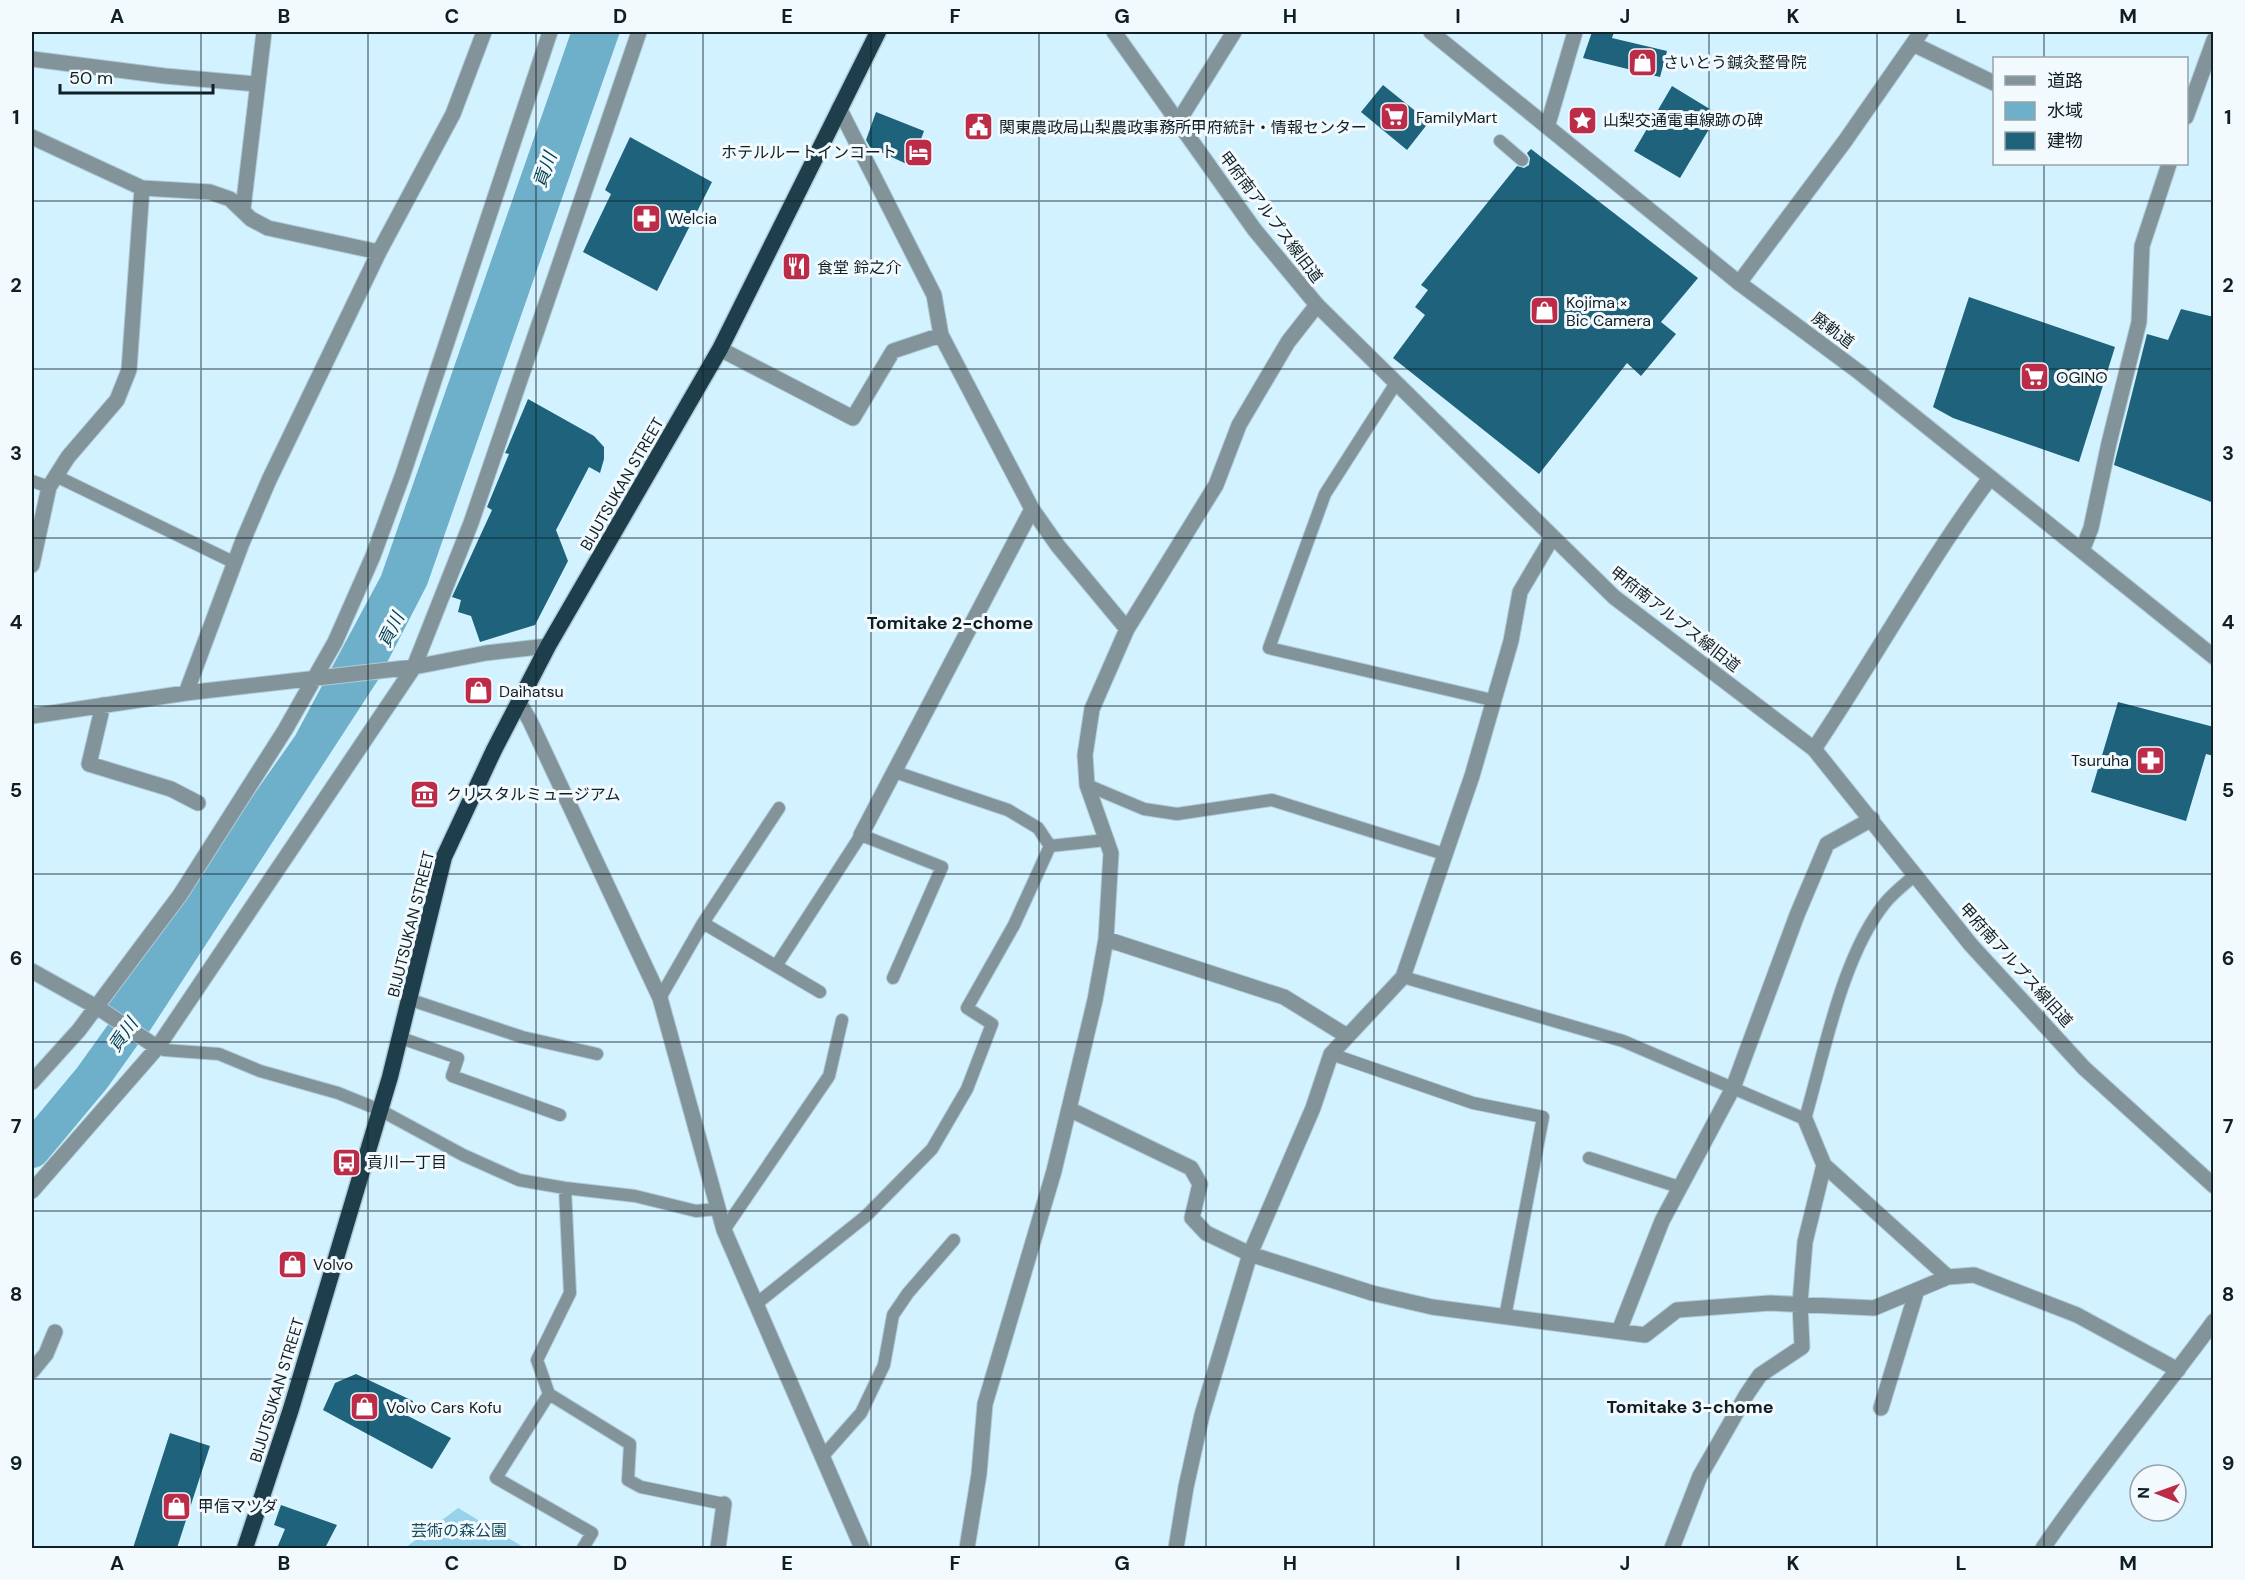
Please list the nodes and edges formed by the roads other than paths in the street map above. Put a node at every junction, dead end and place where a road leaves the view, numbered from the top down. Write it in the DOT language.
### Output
graph roads {
  1 [pos="264,32"];
  2 [pos="484,32"];
  3 [pos="550,32"];
  4 [pos="639,32"];
  5 [pos="879,32"];
  6 [pos="1114,32"];
  7 [pos="1234,32"];
  8 [pos="1431,32"];
  9 [pos="1575,32"];
  10 [pos="1917,38"];
  11 [pos="2214,40"];
  12 [pos="32,60"];
  13 [pos="1993,82"];
  14 [pos="257,84"];
  15 [pos="839,108"];
  16 [pos="2188,114"];
  17 [pos="1179,122"];
  18 [pos="1548,124"];
  19 [pos="32,137"];
  20 [pos="1500,141"];
  21 [pos="1522,160"];
  22 [pos="2167,165"];
  23 [pos="142,188"];
  24 [pos="243,209"];
  25 [pos="379,252"];
  26 [pos="1739,283"];
  27 [pos="1317,305"];
  28 [pos="941,335"];
  29 [pos="720,349"];
  30 [pos="1396,383"];
  31 [pos="1990,478"];
  32 [pos="32,481"];
  33 [pos="52,481"];
  34 [pos="1032,509"];
  35 [pos="1552,538"];
  36 [pos="2082,551"];
  37 [pos="235,563"];
  38 [pos="32,565"];
  39 [pos="1127,628"];
  40 [pos="548,646"];
  41 [pos="2214,657"];
  42 [pos="414,666"];
  43 [pos="317,677"];
  44 [pos="186,693"];
  45 [pos="1492,700"];
  46 [pos="519,704"];
  47 [pos="104,705"];
  48 [pos="32,716"];
  49 [pos="1814,749"];
  50 [pos="895,772"];
  51 [pos="1087,785"];
  52 [pos="198,803"];
  53 [pos="779,808"];
  54 [pos="1872,819"];
  55 [pos="861,835"];
  56 [pos="1106,840"];
  57 [pos="1050,846"];
  58 [pos="1444,854"];
  59 [pos="1915,875"];
  60 [pos="703,923"];
  61 [pos="1106,939"];
  62 [pos="776,966"];
  63 [pos="32,971"];
  64 [pos="1404,977"];
  65 [pos="893,978"];
  66 [pos="820,992"];
  67 [pos="660,998"];
  68 [pos="411,1000"];
  69 [pos="98,1008"];
  70 [pos="842,1020"];
  71 [pos="1347,1036"];
  72 [pos="401,1038"];
  73 [pos="155,1046"];
  74 [pos="597,1054"];
  75 [pos="1331,1054"];
  76 [pos="32,1082"];
  77 [pos="1733,1088"];
  78 [pos="1069,1109"];
  79 [pos="380,1110"];
  80 [pos="560,1115"];
  81 [pos="1805,1119"];
  82 [pos="1589,1158"];
  83 [pos="1824,1165"];
  84 [pos="2214,1186"];
  85 [pos="1679,1187"];
  86 [pos="565,1188"];
  87 [pos="32,1191"];
  88 [pos="717,1209"];
  89 [pos="724,1230"];
  90 [pos="954,1240"];
  91 [pos="1250,1254"];
  92 [pos="1948,1277"];
  93 [pos="1917,1290"];
  94 [pos="1800,1303"];
  95 [pos="756,1304"];
  96 [pos="1505,1317"];
  97 [pos="2214,1321"];
  98 [pos="1618,1331"];
  99 [pos="54,1332"];
  100 [pos="2178,1370"];
  101 [pos="32,1371"];
  102 [pos="549,1394"];
  103 [pos="1881,1408"];
  104 [pos="822,1457"];
  105 [pos="724,1504"];
  106 [pos="245,1548"];
  107 [pos="583,1548"];
  108 [pos="718,1548"];
  109 [pos="862,1548"];
  110 [pos="967,1548"];
  111 [pos="1176,1548"];
  112 [pos="1672,1548"];
  113 [pos="2043,1548"];
  1 -- 14 [label="street"];
  2 -- 25 [label="street"];
  3 -- 43 [label="street"];
  4 -- 42 [label="street"];
  5 -- 15 [label="highway, BIJUTSUKAN STREET"];
  6 -- 17 [label="street, 甲府南アルプス線旧道"];
  7 -- 17 [label="street"];
  8 -- 18 [label="street, 廃軌道"];
  9 -- 18 [label="street"];
  10 -- 13 [label="street"];
  10 -- 26 [label="street"];
  11 -- 16 [label="street"];
  12 -- 14 [label="street"];
  14 -- 24 [label="street"];
  15 -- 28 [label="street"];
  15 -- 29 [label="highway, BIJUTSUKAN STREET"];
  17 -- 27 [label="street, 甲府南アルプス線旧道"];
  18 -- 26 [label="street, 廃軌道"];
  19 -- 23 [label="street"];
  20 -- 21 [label="lane"];
  22 -- 36 [label="street"];
  23 -- 24 [label="street"];
  23 -- 33 [label="street"];
  24 -- 25 [label="street"];
  25 -- 37 [label="street"];
  26 -- 31 [label="street, 廃軌道"];
  27 -- 30 [label="street, 甲府南アルプス線旧道"];
  27 -- 39 [label="street"];
  28 -- 29 [label="street"];
  28 -- 34 [label="street"];
  29 -- 40 [label="highway, BIJUTSUKAN STREET"];
  30 -- 35 [label="street, 甲府南アルプス線旧道"];
  30 -- 45 [label="lane"];
  31 -- 36 [label="street, 廃軌道"];
  31 -- 49 [label="street"];
  32 -- 33 [label="lane"];
  33 -- 37 [label="lane"];
  33 -- 38 [label="street"];
  34 -- 39 [label="street"];
  34 -- 50 [label="street"];
  35 -- 45 [label="street"];
  35 -- 49 [label="street, 甲府南アルプス線旧道"];
  36 -- 41 [label="street, 廃軌道"];
  37 -- 44 [label="street"];
  39 -- 51 [label="street"];
  40 -- 42 [label="street"];
  40 -- 46 [label="highway, BIJUTSUKAN STREET"];
  42 -- 43 [label="street"];
  42 -- 73 [label="street"];
  43 -- 44 [label="street"];
  43 -- 69 [label="street"];
  44 -- 47 [label="street"];
  45 -- 58 [label="street"];
  46 -- 67 [label="street"];
  46 -- 68 [label="highway, BIJUTSUKAN STREET"];
  47 -- 48 [label="street"];
  47 -- 52 [label="street"];
  49 -- 54 [label="street, 甲府南アルプス線旧道"];
  50 -- 55 [label="street"];
  50 -- 57 [label="lane"];
  51 -- 56 [label="street"];
  51 -- 58 [label="lane"];
  53 -- 60 [label="lane"];
  54 -- 59 [label="street, 甲府南アルプス線旧道"];
  54 -- 77 [label="street"];
  55 -- 62 [label="lane"];
  55 -- 65 [label="lane"];
  56 -- 57 [label="lane"];
  56 -- 61 [label="street"];
  57 -- 95 [label="lane"];
  58 -- 64 [label="street"];
  59 -- 81 [label="lane"];
  59 -- 84 [label="street, 甲府南アルプス線旧道"];
  60 -- 62 [label="lane"];
  60 -- 67 [label="lane"];
  61 -- 71 [label="street"];
  61 -- 78 [label="street"];
  62 -- 66 [label="lane"];
  63 -- 69 [label="street"];
  64 -- 71 [label="street"];
  64 -- 77 [label="lane"];
  67 -- 88 [label="street"];
  68 -- 72 [label="highway, BIJUTSUKAN STREET"];
  68 -- 74 [label="lane"];
  69 -- 73 [label="street"];
  69 -- 76 [label="street"];
  70 -- 89 [label="lane"];
  71 -- 75 [label="street"];
  72 -- 79 [label="highway, BIJUTSUKAN STREET"];
  72 -- 80 [label="lane"];
  73 -- 79 [label="lane"];
  73 -- 87 [label="street"];
  75 -- 91 [label="street"];
  75 -- 96 [label="lane"];
  77 -- 81 [label="lane"];
  77 -- 85 [label="street"];
  78 -- 91 [label="street"];
  78 -- 110 [label="street"];
  79 -- 86 [label="lane"];
  79 -- 106 [label="highway, BIJUTSUKAN STREET"];
  81 -- 83 [label="street"];
  82 -- 85 [label="lane"];
  83 -- 92 [label="street"];
  83 -- 94 [label="street"];
  85 -- 98 [label="street"];
  86 -- 88 [label="lane"];
  86 -- 102 [label="lane"];
  88 -- 89 [label="street"];
  89 -- 95 [label="street"];
  90 -- 104 [label="lane"];
  91 -- 96 [label="street"];
  91 -- 111 [label="street"];
  92 -- 93 [label="street"];
  92 -- 100 [label="street"];
  93 -- 94 [label="street"];
  93 -- 103 [label="street"];
  94 -- 98 [label="street"];
  94 -- 112 [label="street"];
  95 -- 104 [label="street"];
  96 -- 98 [label="street"];
  97 -- 100 [label="street"];
  99 -- 101 [label="street"];
  100 -- 113 [label="street"];
  102 -- 105 [label="lane"];
  102 -- 107 [label="lane"];
  104 -- 109 [label="street"];
  105 -- 108 [label="street"];
}
